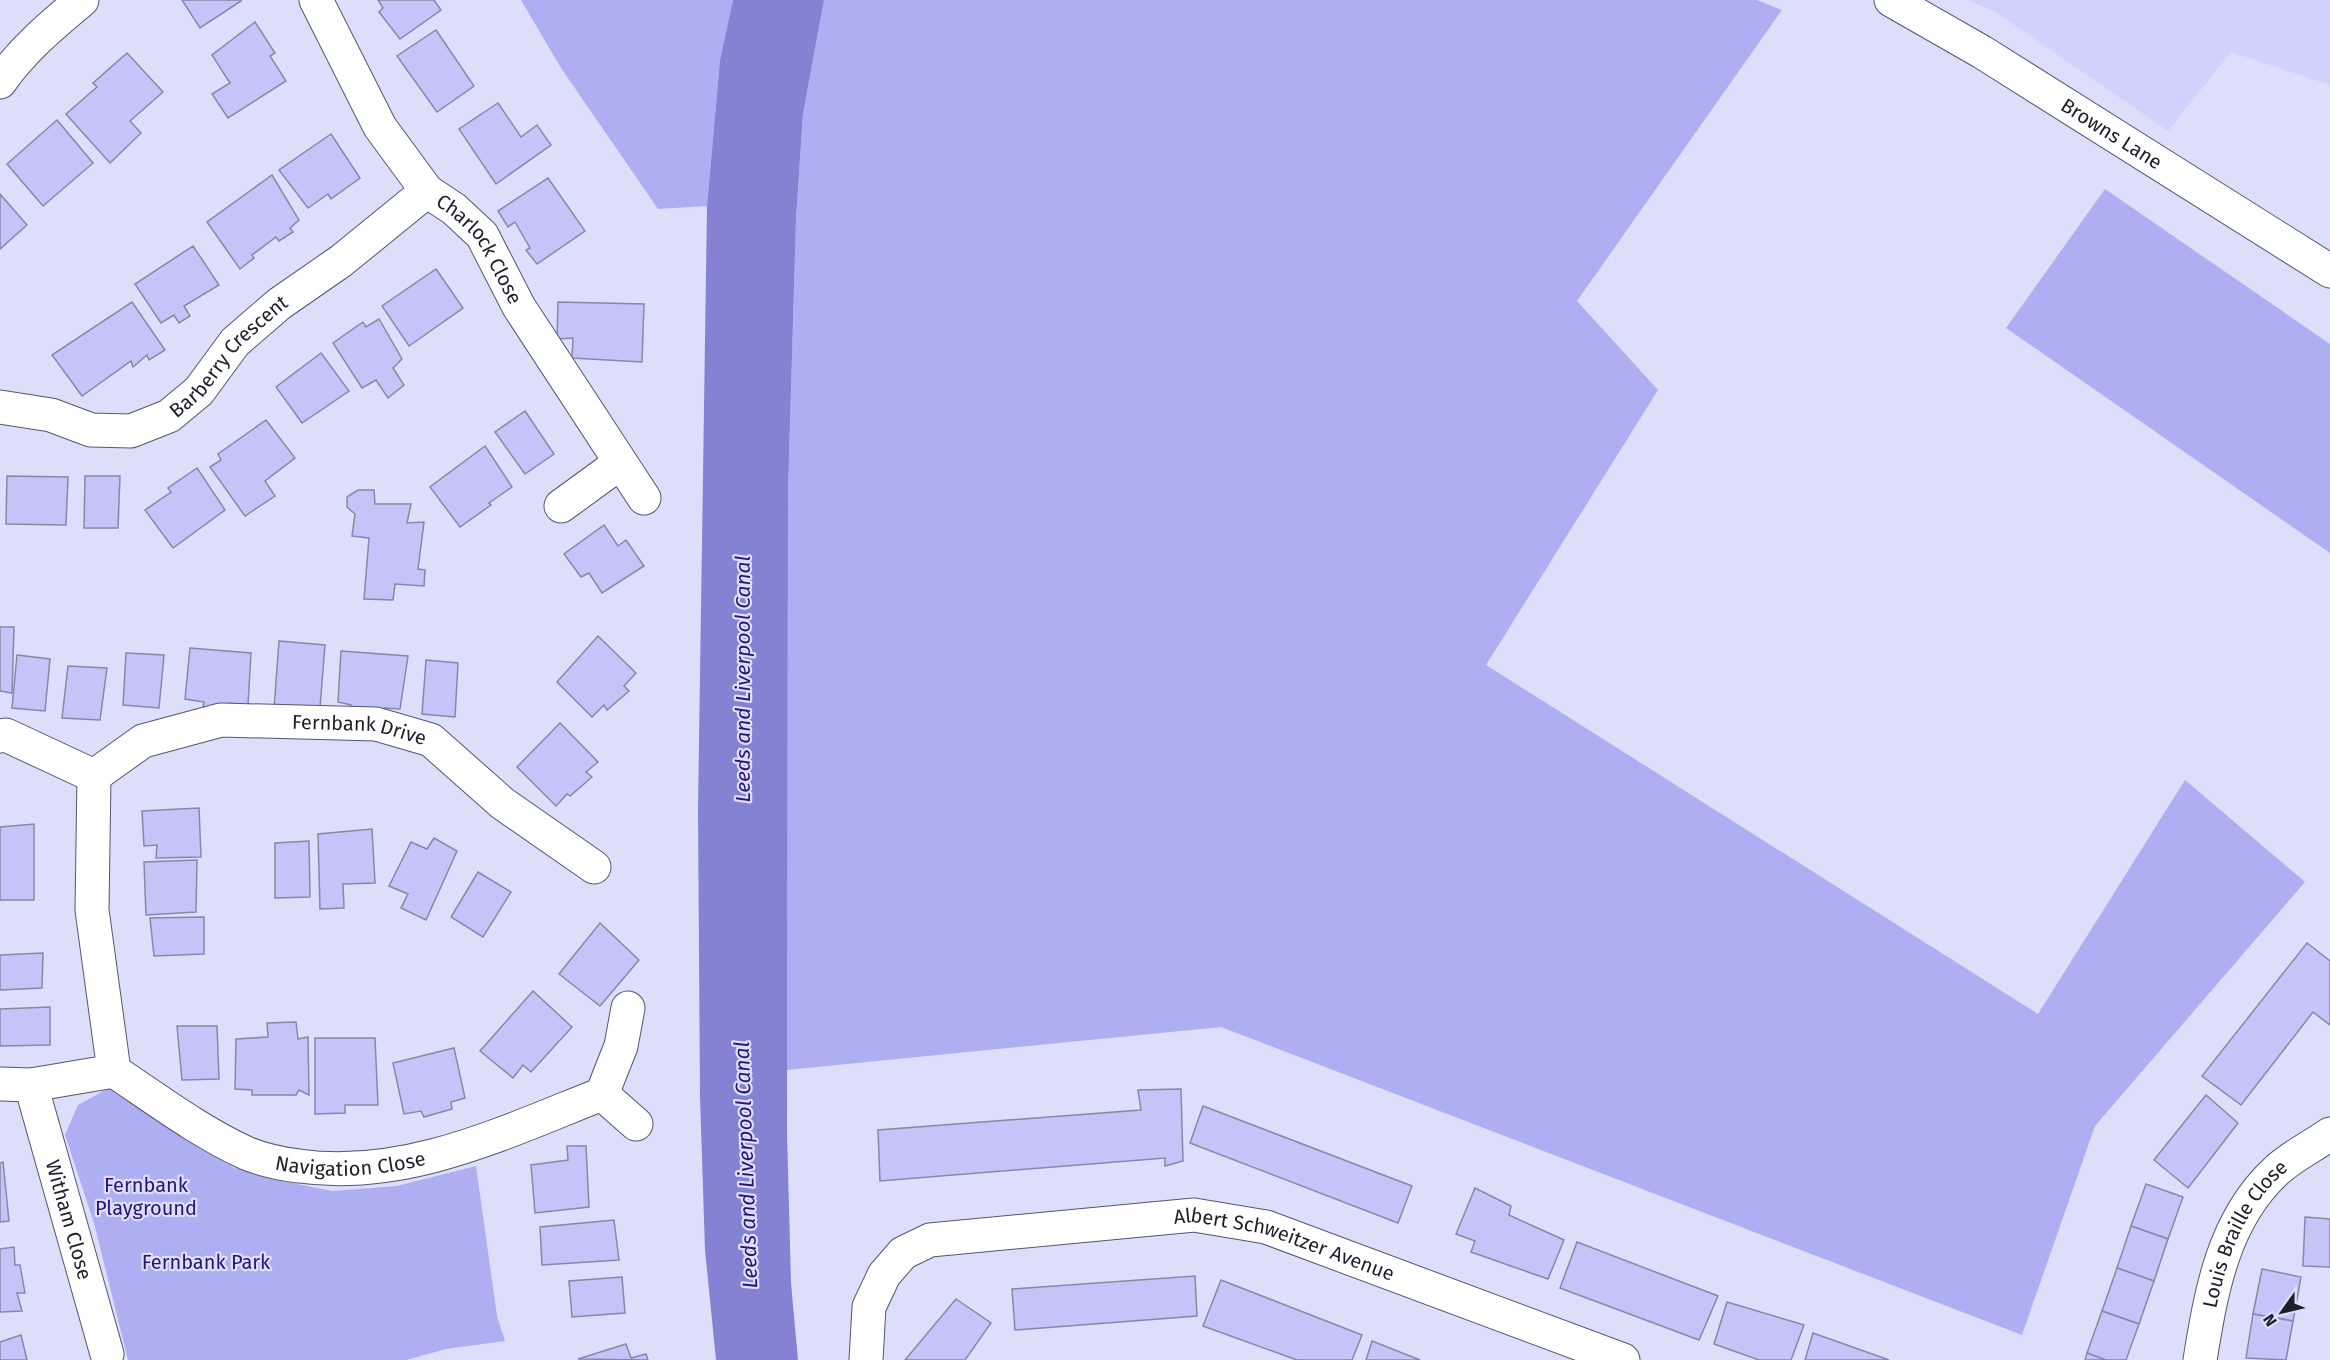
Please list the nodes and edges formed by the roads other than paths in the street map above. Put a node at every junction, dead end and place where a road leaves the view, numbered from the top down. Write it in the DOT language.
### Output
graph roads {
  1 [pos="82,0"];
  2 [pos="316,0"];
  3 [pos="1891,0"];
  4 [pos="4,67"];
  5 [pos="428,191"];
  6 [pos="2330,270"];
  7 [pos="0,407"];
  8 [pos="620,463"];
  9 [pos="644,498"];
  10 [pos="561,506"];
  11 [pos="0,736"];
  12 [pos="94,776"];
  13 [pos="594,867"];
  14 [pos="628,1008"];
  15 [pos="114,1071"];
  16 [pos="16,1084"];
  17 [pos="602,1094"];
  18 [pos="636,1124"];
  19 [pos="2330,1134"];
  20 [pos="107,1354"];
  21 [pos="866,1360"];
  22 [pos="1623,1360"];
  23 [pos="2200,1360"];
  1 -- 4 [label="street"];
  2 -- 5 [label="street, Charlock Close"];
  3 -- 6 [label="street, Browns Lane"];
  5 -- 7 [label="street, Barberry Crescent"];
  5 -- 8 [label="street, Charlock Close"];
  8 -- 9 [label="street, Charlock Close"];
  8 -- 10 [label="street"];
  11 -- 12 [label="street"];
  12 -- 13 [label="street, Fernbank Drive"];
  12 -- 15 [label="street"];
  14 -- 17 [label="street"];
  15 -- 16 [label="street"];
  15 -- 17 [label="street, Navigation Close"];
  16 -- 20 [label="street, Witham Close"];
  17 -- 18 [label="street"];
  19 -- 23 [label="street, Louis Braille Close"];
  21 -- 22 [label="street, Albert Schweitzer Avenue"];
}
